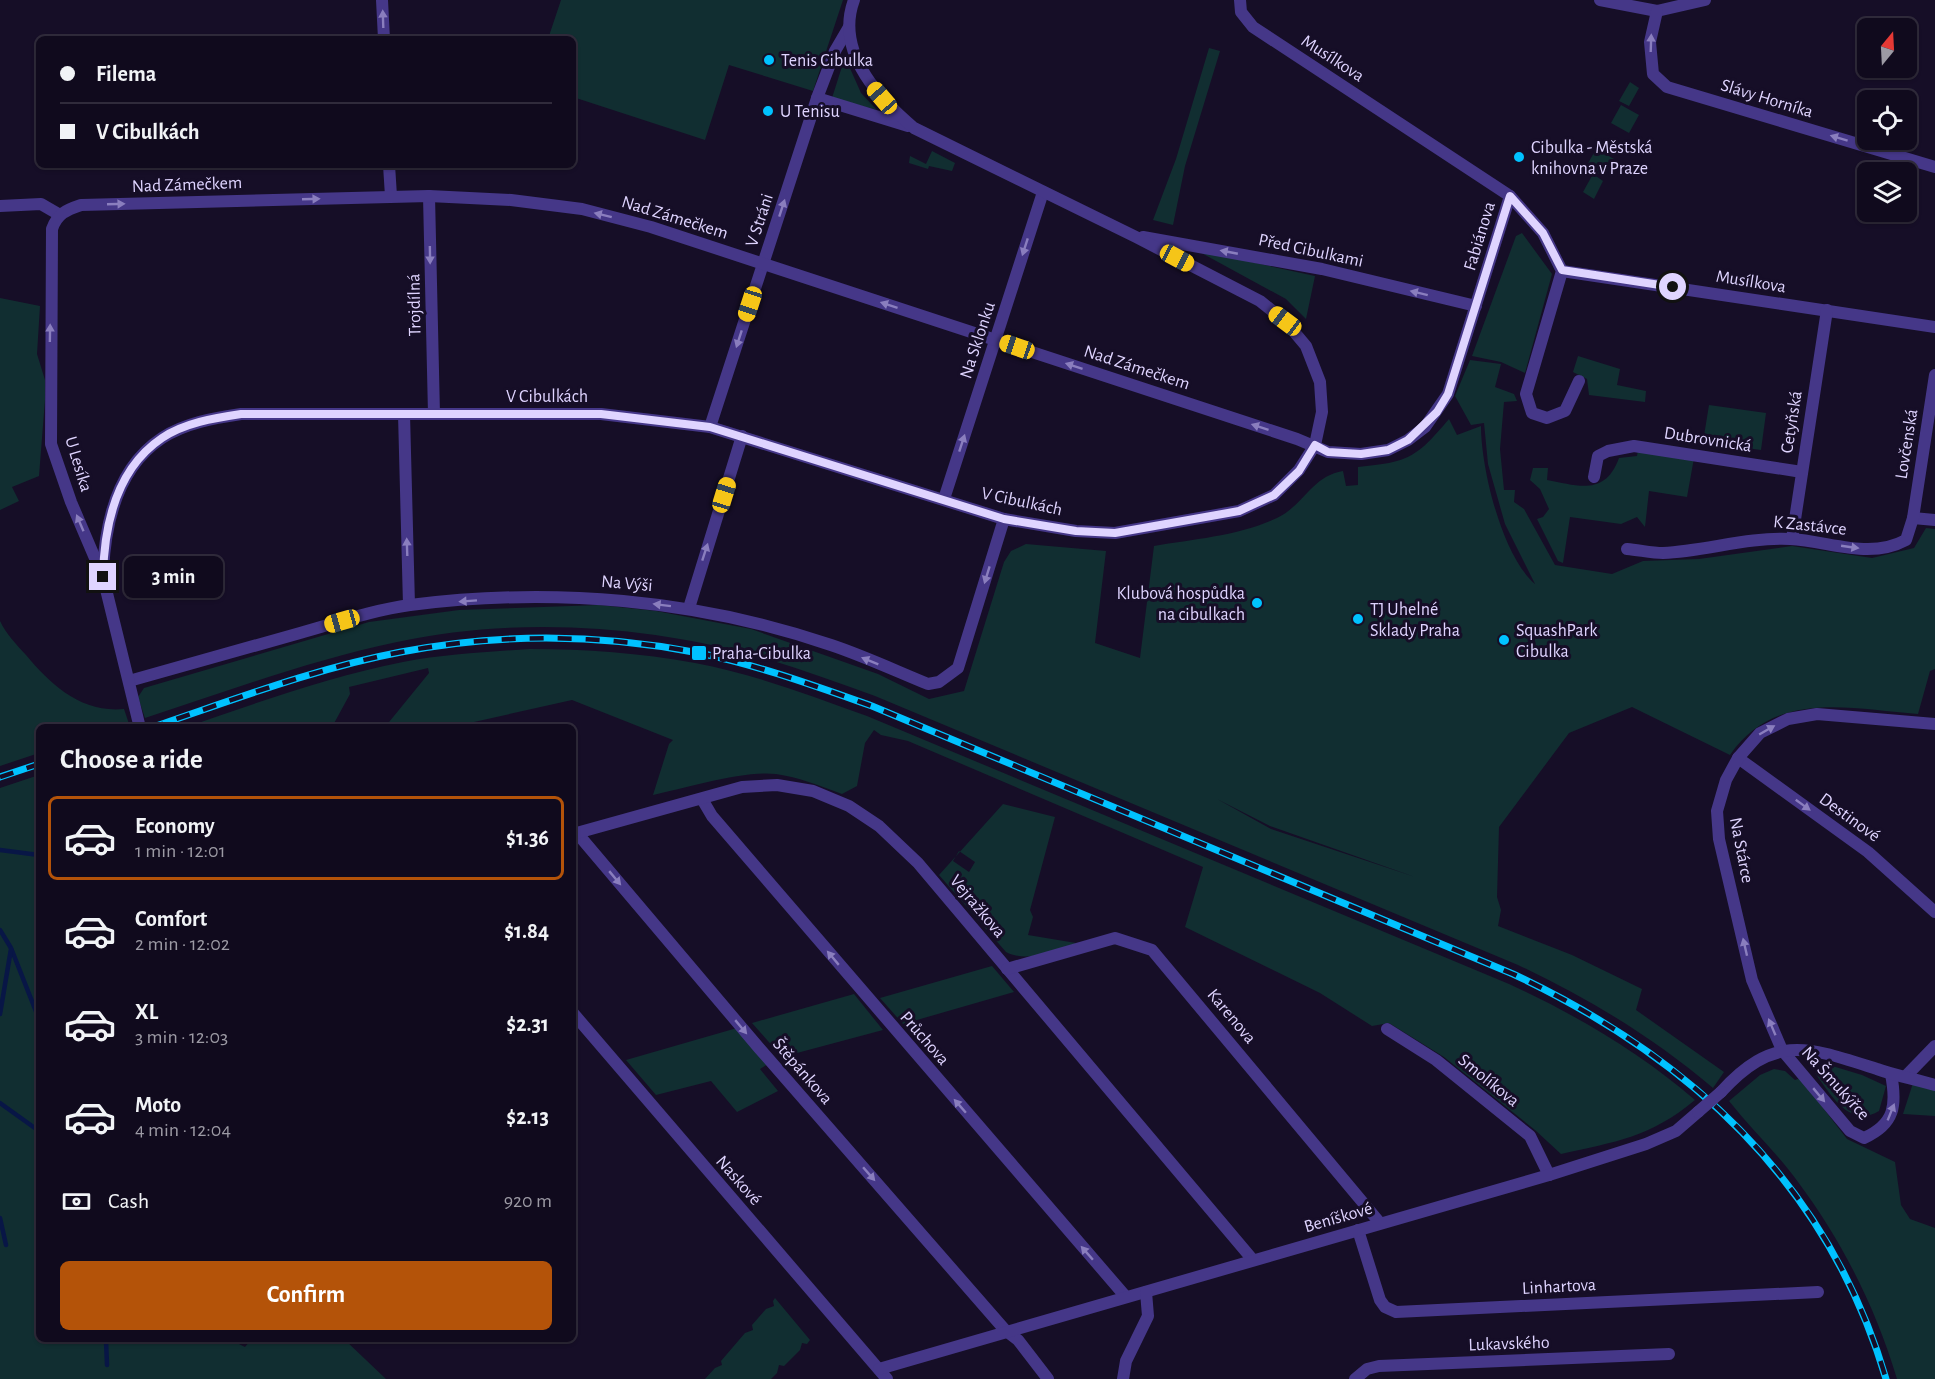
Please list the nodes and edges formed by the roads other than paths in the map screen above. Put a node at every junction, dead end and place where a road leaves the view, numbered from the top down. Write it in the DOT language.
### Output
graph roads {
  1 [pos="382,0"];
  2 [pos="854,0"];
  3 [pos="1240,0"];
  4 [pos="1600,0"];
  5 [pos="1705,0"];
  6 [pos="1657,11"];
  7 [pos="849,27"];
  8 [pos="384,36"];
  9 [pos="817,98"];
  10 [pos="914,128"];
  11 [pos="1935,167"];
  12 [pos="389,168"];
  13 [pos="1043,192"];
  14 [pos="391,196"];
  15 [pos="429,196"];
  16 [pos="1510,196"];
  17 [pos="0,206"];
  18 [pos="60,215"];
  19 [pos="1136,237"];
  20 [pos="764,264"];
  21 [pos="1562,270"];
  22 [pos="1476,306"];
  23 [pos="1827,310"];
  24 [pos="1935,327"];
  25 [pos="996,340"];
  26 [pos="1935,375"];
  27 [pos="1579,381"];
  28 [pos="404,414"];
  29 [pos="434,414"];
  30 [pos="710,427"];
  31 [pos="742,436"];
  32 [pos="1315,445"];
  33 [pos="1802,472"];
  34 [pos="1594,477"];
  35 [pos="944,499"];
  36 [pos="1913,518"];
  37 [pos="1004,519"];
  38 [pos="1935,520"];
  39 [pos="1792,539"];
  40 [pos="1627,549"];
  41 [pos="103,577"];
  42 [pos="409,606"];
  43 [pos="689,608"];
  44 [pos="129,681"];
  45 [pos="139,724"];
  46 [pos="1935,724"];
  47 [pos="1738,758"];
  48 [pos="702,799"];
  49 [pos="576,834"];
  50 [pos="576,835"];
  51 [pos="1935,912"];
  52 [pos="1007,969"];
  53 [pos="576,1016"];
  54 [pos="1387,1029"];
  55 [pos="1935,1046"];
  56 [pos="1782,1050"];
  57 [pos="1891,1074"];
  58 [pos="1906,1076"];
  59 [pos="1935,1085"];
  60 [pos="1549,1175"];
  61 [pos="1380,1223"];
  62 [pos="1358,1230"];
  63 [pos="1253,1260"];
  64 [pos="1146,1292"];
  65 [pos="1818,1292"];
  66 [pos="1126,1298"];
  67 [pos="1005,1330"];
  68 [pos="1669,1354"];
  69 [pos="883,1374"];
  70 [pos="1048,1379"];
  71 [pos="1122,1379"];
  72 [pos="1356,1379"];
  8 -- 1 [label="street, one-way"];
  2 -- 7 [label="street, V Cibulkách"];
  3 -- 16 [label="street, Musílkova"];
  4 -- 6 [label="street"];
  5 -- 6 [label="street"];
  11 -- 6 [label="street, Slávy Horníka, one-way"];
  7 -- 9 [label="street, V Stráni"];
  7 -- 10 [label="street, V Cibulkách"];
  9 -- 10 [label="street"];
  20 -- 9 [label="street, V Stráni, one-way"];
  10 -- 13 [label="street, V Cibulkách"];
  12 -- 14 [label="street"];
  13 -- 19 [label="street, V Cibulkách"];
  13 -- 25 [label="street, Na Sklonku, one-way"];
  14 -- 15 [label="street, Nad Zámečkem"];
  18 -- 14 [label="street, Nad Zámečkem, one-way"];
  20 -- 15 [label="street, Nad Zámečkem, one-way"];
  15 -- 29 [label="street, Trojdílná, one-way"];
  16 -- 21 [label="street, Fabiánova"];
  16 -- 22 [label="street, Fabiánova"];
  17 -- 18 [label="street"];
  41 -- 18 [label="street, U Lesíka, one-way"];
  22 -- 19 [label="street, Před Cibulkami, one-way"];
  19 -- 32 [label="street, V Cibulkách"];
  25 -- 20 [label="street, Nad Zámečkem, one-way"];
  20 -- 30 [label="street, V Stráni, one-way"];
  21 -- 23 [label="street, Musílkova"];
  21 -- 27 [label="street"];
  22 -- 32 [label="street, Fabiánova"];
  23 -- 24 [label="street, Musílkova"];
  23 -- 33 [label="street, Cetyňská"];
  32 -- 25 [label="street, Nad Zámečkem, one-way"];
  35 -- 25 [label="street, Na Sklonku, one-way"];
  26 -- 36 [label="street, Lovčenská"];
  28 -- 29 [label="street, V Cibulkách"];
  28 -- 41 [label="street, V Cibulkách"];
  42 -- 28 [label="street, one-way"];
  29 -- 30 [label="street, V Cibulkách"];
  30 -- 31 [label="street, V Cibulkách"];
  31 -- 35 [label="street, V Cibulkách"];
  43 -- 31 [label="street, one-way"];
  32 -- 37 [label="street, V Cibulkách"];
  33 -- 34 [label="street, Dubrovnická"];
  33 -- 39 [label="street, Cetyňská"];
  35 -- 37 [label="street, V Cibulkách"];
  36 -- 38 [label="street"];
  39 -- 36 [label="street, K Zastávce, one-way"];
  37 -- 43 [label="street, Na Výši, one-way"];
  39 -- 40 [label="street, K Zastávce"];
  41 -- 44 [label="street, U Lesíka"];
  43 -- 42 [label="street, Na Výši, one-way"];
  42 -- 44 [label="street, Na Výši"];
  44 -- 45 [label="street"];
  47 -- 46 [label="street, Na Stárce, one-way"];
  47 -- 51 [label="street, Destinové, one-way"];
  56 -- 47 [label="street, Na Stárce, one-way"];
  48 -- 49 [label="street, Vejražkova"];
  48 -- 52 [label="street, Vejražkova"];
  66 -- 48 [label="street, Průchova, one-way"];
  50 -- 67 [label="street, Štěpánkova, one-way"];
  52 -- 61 [label="street, Karenova"];
  52 -- 63 [label="street, Vejražkova"];
  53 -- 69 [label="street, Naskové"];
  54 -- 60 [label="street, Smolíkova"];
  55 -- 58 [label="street"];
  56 -- 57 [label="street, Na Šmukýřce"];
  56 -- 57 [label="street, Na Šmukýřce, one-way"];
  56 -- 60 [label="street, Beníškové, bridge"];
  57 -- 58 [label="street, Na Šmukýřce"];
  58 -- 59 [label="street, Na Šmukýřce"];
  60 -- 61 [label="street, Beníškové"];
  61 -- 62 [label="street, Beníškové"];
  62 -- 63 [label="street, Beníškové"];
  62 -- 65 [label="street, Linhartova"];
  63 -- 64 [label="street, Beníškové"];
  64 -- 66 [label="street, Beníškové"];
  64 -- 71 [label="street"];
  66 -- 67 [label="street, Beníškové"];
  67 -- 69 [label="street, Beníškové"];
  67 -- 70 [label="street, Štěpánkova"];
  68 -- 72 [label="street, Lukavského"];
}
